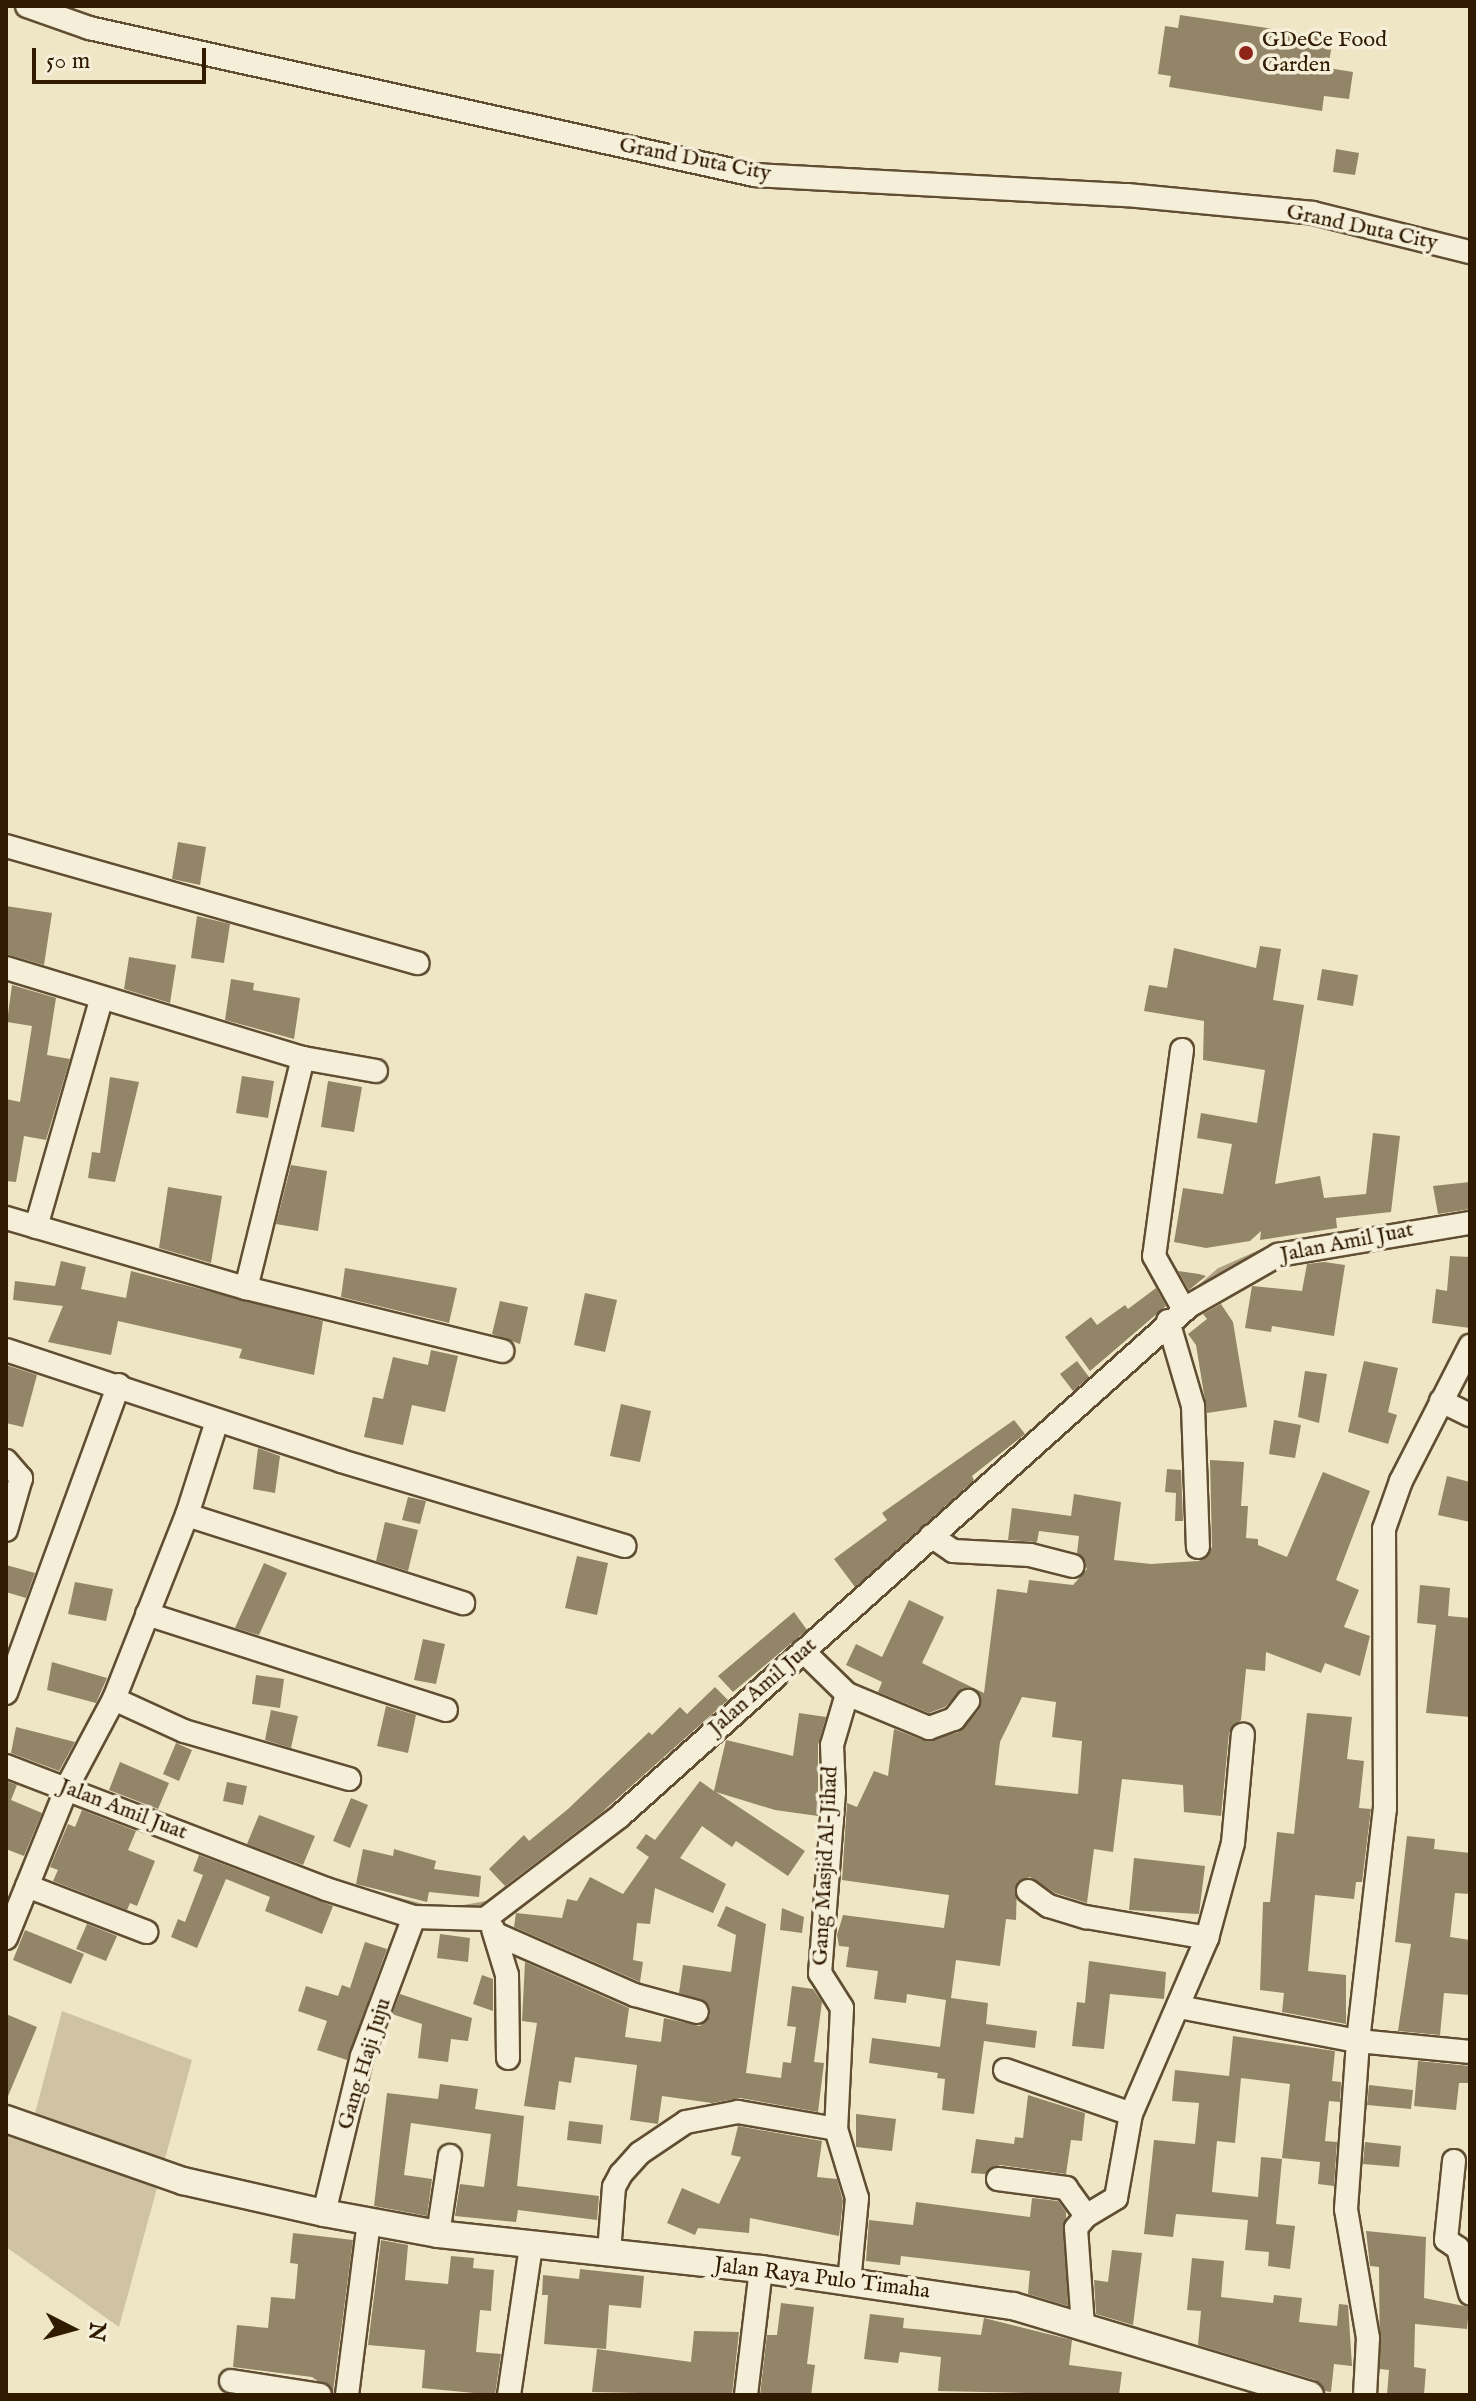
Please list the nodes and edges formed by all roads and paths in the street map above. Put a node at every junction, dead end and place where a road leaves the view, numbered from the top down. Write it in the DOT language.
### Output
graph roads {
  1 [pos="27,6"];
  2 [pos="1470,252"];
  3 [pos="6,846"];
  4 [pos="418,963"];
  5 [pos="6,968"];
  6 [pos="101,1000"];
  7 [pos="1182,1050"];
  8 [pos="303,1058"];
  9 [pos="376,1071"];
  10 [pos="6,1218"];
  11 [pos="1470,1223"];
  12 [pos="36,1227"];
  13 [pos="246,1288"];
  14 [pos="1176,1315"];
  15 [pos="1470,1346"];
  16 [pos="6,1350"];
  17 [pos="502,1351"];
  18 [pos="119,1385"];
  19 [pos="1441,1401"];
  20 [pos="1470,1415"];
  21 [pos="217,1421"];
  22 [pos="6,1461"];
  23 [pos="187,1515"];
  24 [pos="6,1530"];
  25 [pos="931,1536"];
  26 [pos="625,1546"];
  27 [pos="1198,1547"];
  28 [pos="1073,1566"];
  29 [pos="463,1603"];
  30 [pos="147,1614"];
  31 [pos="803,1651"];
  32 [pos="6,1693"];
  33 [pos="847,1694"];
  34 [pos="114,1699"];
  35 [pos="968,1701"];
  36 [pos="446,1710"];
  37 [pos="1243,1734"];
  38 [pos="6,1766"];
  39 [pos="349,1779"];
  40 [pos="69,1784"];
  41 [pos="27,1886"];
  42 [pos="1028,1891"];
  43 [pos="414,1917"];
  44 [pos="491,1927"];
  45 [pos="146,1932"];
  46 [pos="6,1938"];
  47 [pos="1207,1938"];
  48 [pos="1179,2007"];
  49 [pos="697,2012"];
  50 [pos="1358,2041"];
  51 [pos="1470,2052"];
  52 [pos="508,2058"];
  53 [pos="1005,2070"];
  54 [pos="1131,2114"];
  55 [pos="6,2119"];
  56 [pos="836,2129"];
  57 [pos="450,2156"];
  58 [pos="1454,2161"];
  59 [pos="998,2179"];
  60 [pos="324,2213"];
  61 [pos="1086,2216"];
  62 [pos="369,2222"];
  63 [pos="438,2234"];
  64 [pos="531,2246"];
  65 [pos="609,2253"];
  66 [pos="761,2269"];
  67 [pos="849,2283"];
  68 [pos="1470,2293"];
  69 [pos="1083,2326"];
  70 [pos="231,2381"];
  71 [pos="320,2395"];
  72 [pos="347,2395"];
  73 [pos="509,2395"];
  74 [pos="746,2395"];
  75 [pos="1310,2395"];
  76 [pos="1365,2395"];
  1 -- 2 [label="street, Grand Duta City"];
  3 -- 4 [label="street"];
  5 -- 6 [label="street"];
  6 -- 8 [label="street"];
  6 -- 12 [label="street"];
  7 -- 14 [label="street"];
  8 -- 9 [label="street"];
  8 -- 13 [label="street"];
  10 -- 12 [label="street"];
  11 -- 14 [label="street, Jalan Amil Juat"];
  12 -- 13 [label="street"];
  13 -- 17 [label="street"];
  14 -- 25 [label="street, Jalan Amil Juat"];
  14 -- 27 [label="street"];
  15 -- 19 [label="street"];
  16 -- 18 [label="street"];
  18 -- 21 [label="street"];
  18 -- 32 [label="street"];
  19 -- 20 [label="street"];
  19 -- 50 [label="street"];
  21 -- 23 [label="street"];
  21 -- 26 [label="street"];
  22 -- 24 [label="street"];
  23 -- 29 [label="street"];
  23 -- 30 [label="street"];
  25 -- 28 [label="street"];
  25 -- 31 [label="street, Jalan Amil Juat"];
  30 -- 34 [label="street"];
  30 -- 36 [label="street"];
  31 -- 33 [label="street"];
  31 -- 44 [label="street, Jalan Amil Juat"];
  33 -- 35 [label="street"];
  33 -- 56 [label="street, Gang Masjid Al-Jihad"];
  34 -- 39 [label="street"];
  34 -- 40 [label="street"];
  37 -- 47 [label="street"];
  38 -- 40 [label="street, Jalan Amil Juat"];
  40 -- 41 [label="street"];
  40 -- 43 [label="street, Jalan Amil Juat"];
  41 -- 45 [label="street"];
  41 -- 46 [label="street"];
  42 -- 47 [label="street"];
  43 -- 44 [label="street, Jalan Amil Juat"];
  43 -- 60 [label="street, Gang Haji Juju"];
  44 -- 49 [label="street"];
  44 -- 52 [label="street"];
  47 -- 48 [label="street"];
  48 -- 50 [label="street"];
  48 -- 54 [label="street"];
  50 -- 51 [label="street"];
  50 -- 76 [label="street"];
  53 -- 54 [label="street"];
  54 -- 61 [label="street"];
  55 -- 60 [label="street, Jalan Raya Pulo Timaha"];
  56 -- 65 [label="street"];
  56 -- 67 [label="street, Gang Masjid Al-Jihad"];
  57 -- 63 [label="street"];
  58 -- 68 [label="street"];
  59 -- 61 [label="street"];
  60 -- 62 [label="street, Jalan Raya Pulo Timaha"];
  61 -- 69 [label="street"];
  62 -- 63 [label="street, Jalan Raya Pulo Timaha"];
  62 -- 72 [label="street"];
  63 -- 64 [label="street, Jalan Raya Pulo Timaha"];
  64 -- 65 [label="street, Jalan Raya Pulo Timaha"];
  64 -- 73 [label="street"];
  65 -- 66 [label="street, Jalan Raya Pulo Timaha"];
  66 -- 67 [label="street, Jalan Raya Pulo Timaha"];
  66 -- 74 [label="street"];
  67 -- 69 [label="street, Jalan Raya Pulo Timaha"];
  69 -- 75 [label="street, Jalan Raya Pulo Timaha"];
  70 -- 71 [label="street"];
}
